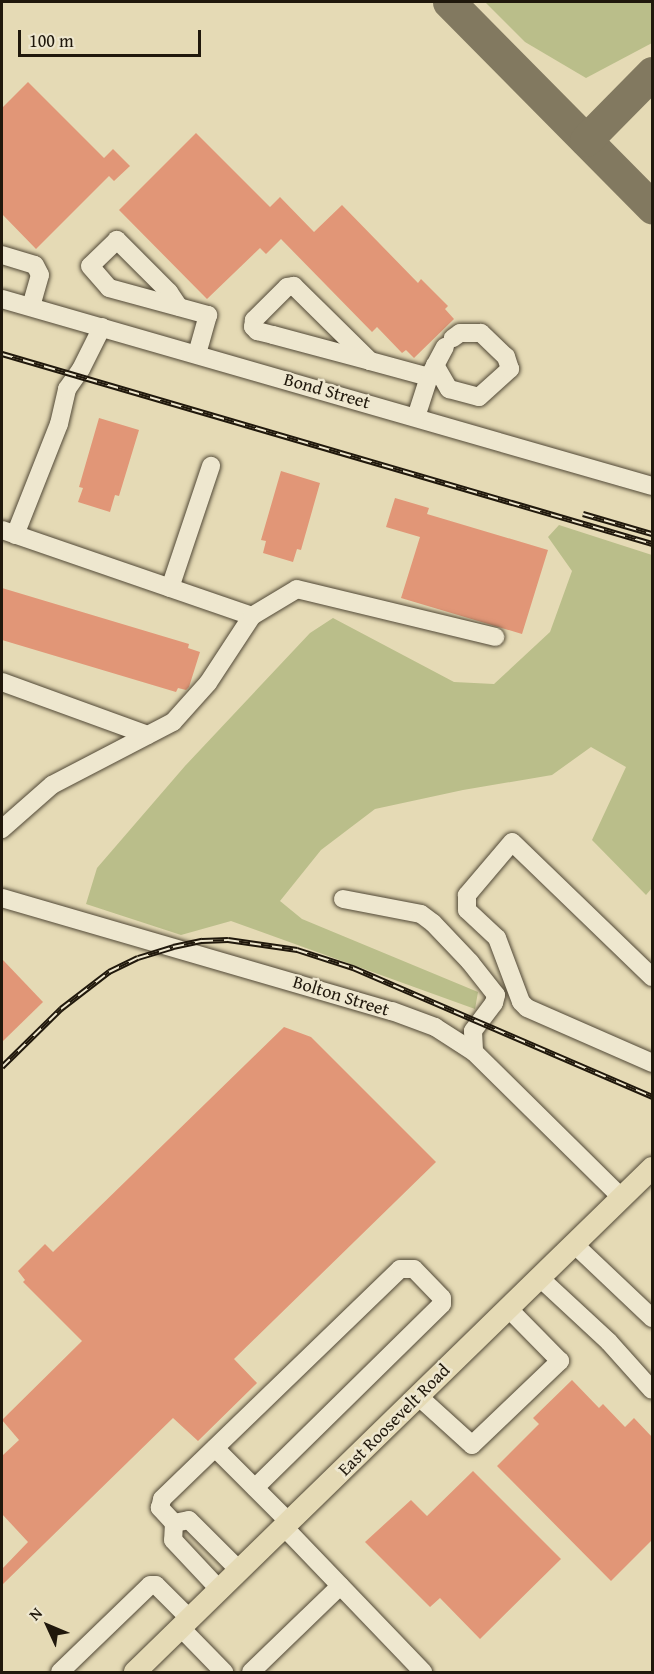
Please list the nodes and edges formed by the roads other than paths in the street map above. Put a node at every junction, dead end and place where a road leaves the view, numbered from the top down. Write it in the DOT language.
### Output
graph roads {
  1 [pos="5,252"];
  2 [pos="2,298"];
  3 [pos="31,307"];
  4 [pos="179,307"];
  5 [pos="102,327"];
  6 [pos="197,354"];
  7 [pos="370,361"];
  8 [pos="432,371"];
  9 [pos="416,417"];
  10 [pos="211,466"];
  11 [pos="652,486"];
  12 [pos="8,533"];
  13 [pos="170,588"];
  14 [pos="252,616"];
  15 [pos="495,637"];
  16 [pos="2,682"];
  17 [pos="148,735"];
  18 [pos="2,829"];
  19 [pos="2,898"];
  20 [pos="343,899"];
  21 [pos="652,977"];
  22 [pos="474,1052"];
  23 [pos="652,1064"];
  24 [pos="652,1168"];
  25 [pos="622,1198"];
  26 [pos="574,1244"];
  27 [pos="540,1278"];
  28 [pos="508,1308"];
  29 [pos="652,1318"];
  30 [pos="652,1390"];
  31 [pos="418,1396"];
  32 [pos="215,1448"];
  33 [pos="255,1488"];
  34 [pos="174,1523"];
  35 [pos="287,1525"];
  36 [pos="240,1571"];
  37 [pos="340,1586"];
  38 [pos="220,1590"];
  39 [pos="185,1624"];
  40 [pos="60,1672"];
  41 [pos="135,1672"];
  42 [pos="224,1672"];
  43 [pos="251,1672"];
  44 [pos="423,1672"];
  1 -- 3 [label="street"];
  2 -- 3 [label="street, Bond Street"];
  3 -- 5 [label="street, Bond Street"];
  4 -- 4 [label="street"];
  4 -- 6 [label="street"];
  5 -- 6 [label="street, Bond Street"];
  5 -- 12 [label="street"];
  6 -- 9 [label="street, Bond Street"];
  7 -- 7 [label="street"];
  7 -- 8 [label="street"];
  8 -- 8 [label="street"];
  8 -- 9 [label="street"];
  9 -- 11 [label="street, Bond Street"];
  10 -- 13 [label="street"];
  12 -- 13 [label="street"];
  13 -- 14 [label="street"];
  14 -- 15 [label="street"];
  14 -- 17 [label="street"];
  16 -- 17 [label="street"];
  17 -- 18 [label="street"];
  19 -- 22 [label="street, Bolton Street"];
  20 -- 22 [label="street"];
  21 -- 23 [label="street"];
  22 -- 25 [label="street, Bolton Street"];
  24 -- 25 [label="main road, East Roosevelt Road"];
  25 -- 26 [label="main road, East Roosevelt Road"];
  26 -- 27 [label="main road, East Roosevelt Road"];
  26 -- 29 [label="street"];
  27 -- 28 [label="main road, East Roosevelt Road"];
  27 -- 30 [label="street"];
  28 -- 31 [label="main road, East Roosevelt Road"];
  28 -- 31 [label="street"];
  31 -- 35 [label="main road, East Roosevelt Road"];
  32 -- 33 [label="street"];
  32 -- 33 [label="street"];
  32 -- 34 [label="street"];
  33 -- 35 [label="street"];
  34 -- 36 [label="street"];
  34 -- 38 [label="street"];
  35 -- 36 [label="main road, East Roosevelt Road"];
  35 -- 37 [label="street"];
  36 -- 38 [label="main road, East Roosevelt Road"];
  37 -- 43 [label="street"];
  37 -- 44 [label="street"];
  38 -- 39 [label="main road, East Roosevelt Road"];
  39 -- 40 [label="street"];
  39 -- 41 [label="main road, East Roosevelt Road"];
  39 -- 42 [label="street"];
}
